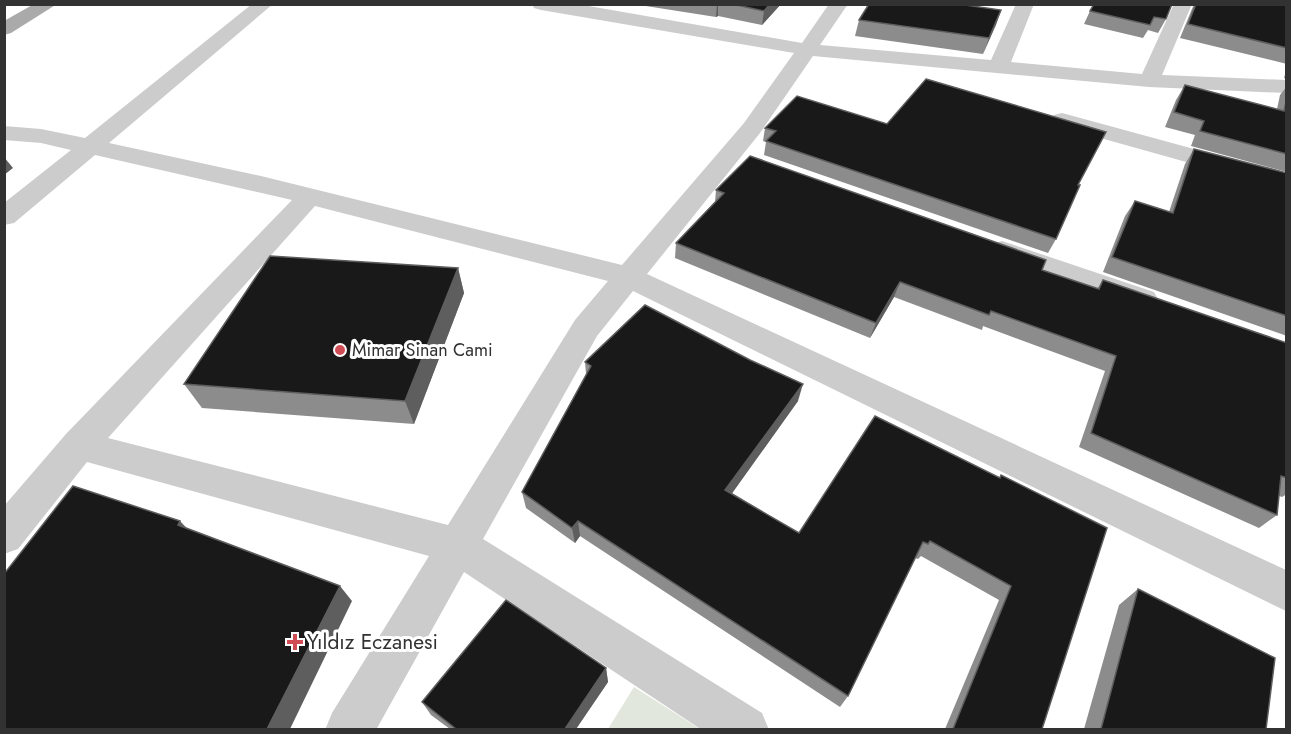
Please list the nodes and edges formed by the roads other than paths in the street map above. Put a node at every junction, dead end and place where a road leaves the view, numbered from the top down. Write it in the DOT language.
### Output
graph roads {
  1 [pos="19,4"];
  2 [pos="48,4"];
  3 [pos="264,4"];
  4 [pos="541,4"];
  5 [pos="839,4"];
  6 [pos="1025,4"];
  7 [pos="1183,4"];
  8 [pos="4,12"];
  9 [pos="4,29"];
  10 [pos="809,50"];
  11 [pos="998,67"];
  12 [pos="1149,81"];
  13 [pos="922,82"];
  14 [pos="1287,87"];
  15 [pos="1036,113"];
  16 [pos="4,133"];
  17 [pos="90,146"];
  18 [pos="1287,182"];
  19 [pos="310,196"];
  20 [pos="4,217"];
  21 [pos="975,240"];
  22 [pos="629,277"];
  23 [pos="1164,307"];
  24 [pos="79,445"];
  25 [pos="4,536"];
  26 [pos="458,546"];
  27 [pos="1287,591"];
  28 [pos="349,729"];
  29 [pos="745,729"];
  1 -- 8 [label="main road"];
  2 -- 9 [label="main road"];
  3 -- 17 [label="street"];
  4 -- 10 [label="street"];
  5 -- 10 [label="street"];
  6 -- 11 [label="street"];
  7 -- 12 [label="street"];
  10 -- 11 [label="street"];
  10 -- 13 [label="street"];
  10 -- 22 [label="street"];
  11 -- 12 [label="street"];
  12 -- 14 [label="street"];
  15 -- 18 [label="street"];
  16 -- 17 [label="street"];
  17 -- 19 [label="street"];
  17 -- 20 [label="street"];
  19 -- 22 [label="street"];
  19 -- 24 [label="street"];
  21 -- 23 [label="street"];
  22 -- 26 [label="street"];
  22 -- 27 [label="street"];
  24 -- 25 [label="street"];
  24 -- 26 [label="street"];
  26 -- 28 [label="street"];
  26 -- 29 [label="street"];
}
